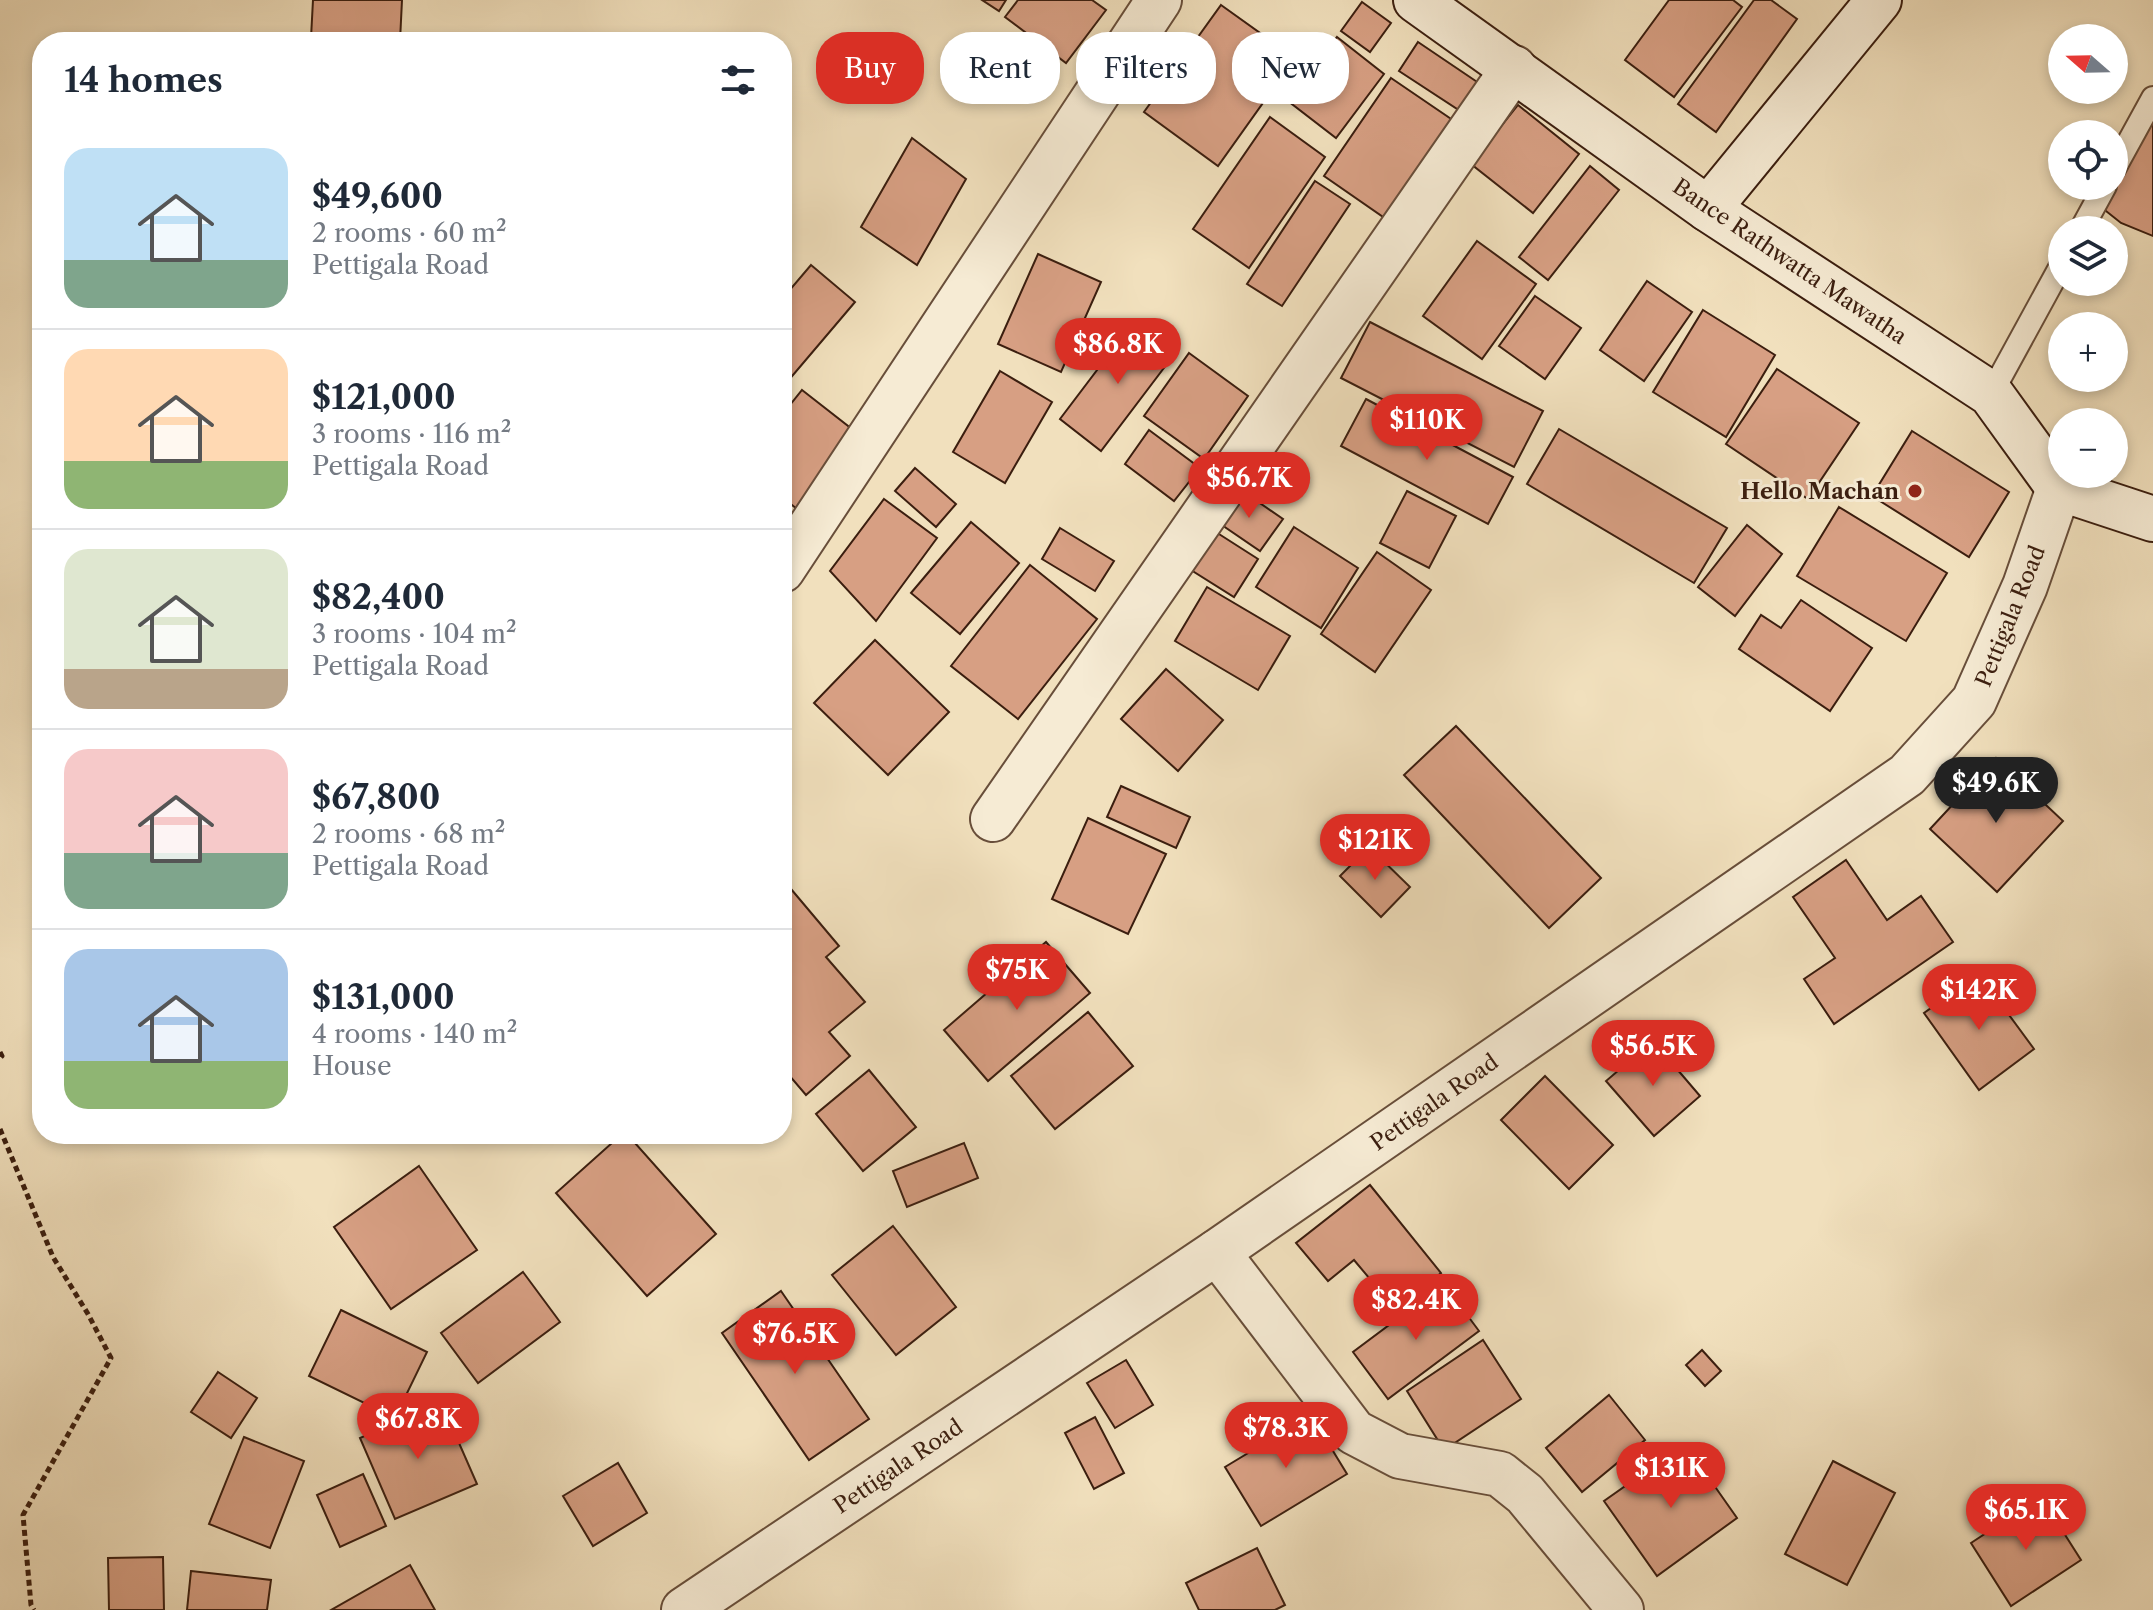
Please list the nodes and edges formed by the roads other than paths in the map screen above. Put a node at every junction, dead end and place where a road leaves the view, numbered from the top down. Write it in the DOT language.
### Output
graph roads {
  1 [pos="1159,0"];
  2 [pos="1416,0"];
  3 [pos="1879,0"];
  4 [pos="1514,68"];
  5 [pos="2153,98"];
  6 [pos="2128,144"];
  7 [pos="1708,209"];
  8 [pos="2048,290"];
  9 [pos="1991,394"];
  10 [pos="2048,473"];
  11 [pos="2059,488"];
  12 [pos="2153,519"];
  13 [pos="792,555"];
  14 [pos="993,819"];
  15 [pos="1217,1252"];
  16 [pos="684,1610"];
  17 [pos="1621,1610"];
  1 -- 13 [label="street"];
  2 -- 4 [label="street, Bance Rathwatta Mawatha"];
  3 -- 7 [label="street"];
  4 -- 7 [label="street, Bance Rathwatta Mawatha"];
  4 -- 14 [label="street"];
  5 -- 6 [label="lane"];
  7 -- 9 [label="street, Bance Rathwatta Mawatha"];
  8 -- 9 [label="lane"];
  9 -- 10 [label="street, Bance Rathwatta Mawatha"];
  11 -- 12 [label="street"];
  11 -- 15 [label="street, Pettigala Road"];
  15 -- 16 [label="street, Pettigala Road"];
  15 -- 17 [label="street"];
}
